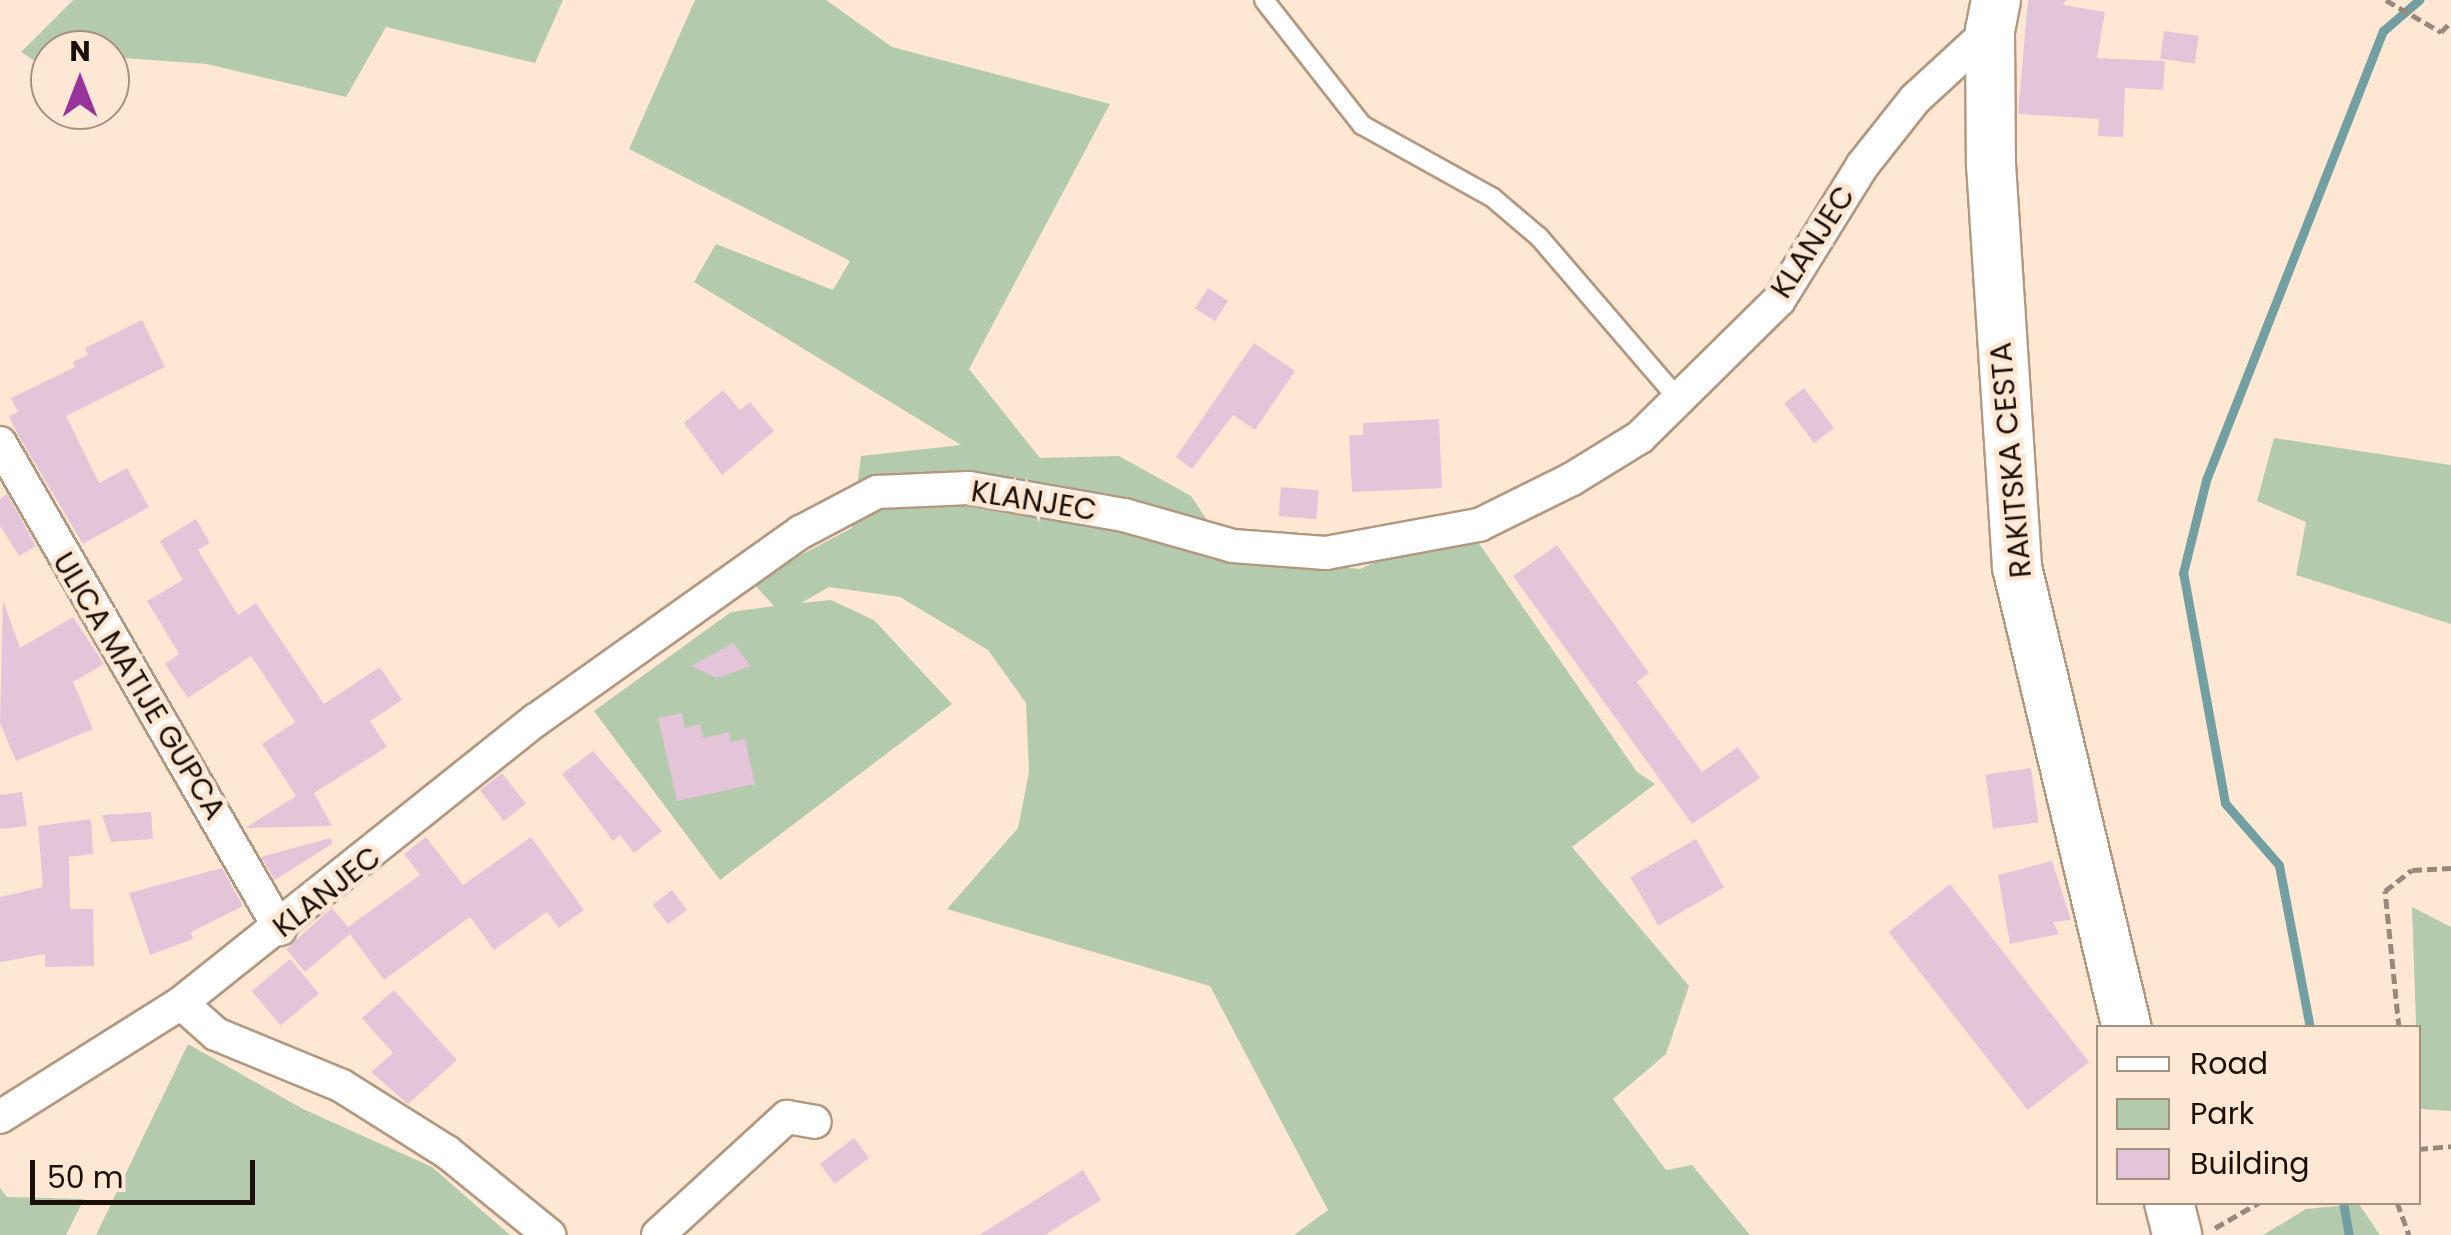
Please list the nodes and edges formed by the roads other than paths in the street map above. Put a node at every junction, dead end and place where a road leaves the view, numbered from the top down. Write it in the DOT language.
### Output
graph roads {
  1 [pos="1264,0"];
  2 [pos="1993,15"];
  3 [pos="1679,400"];
  4 [pos="0,443"];
  5 [pos="280,928"];
  6 [pos="182,1003"];
  7 [pos="2126,1025"];
  8 [pos="0,1116"];
  9 [pos="815,1122"];
  10 [pos="2170,1205"];
  11 [pos="550,1235"];
  12 [pos="658,1235"];
  13 [pos="2177,1235"];
  1 -- 3 [label="lane"];
  2 -- 3 [label="street, KLANJEC"];
  2 -- 7 [label="main road, RAKITSKA CESTA"];
  3 -- 5 [label="street, KLANJEC"];
  4 -- 5 [label="street, ULICA MATIJE GUPCA"];
  5 -- 6 [label="street, KLANJEC"];
  6 -- 8 [label="street, KLANJEC"];
  6 -- 11 [label="street"];
  9 -- 12 [label="street"];
  10 -- 13 [label="main road"];
}
